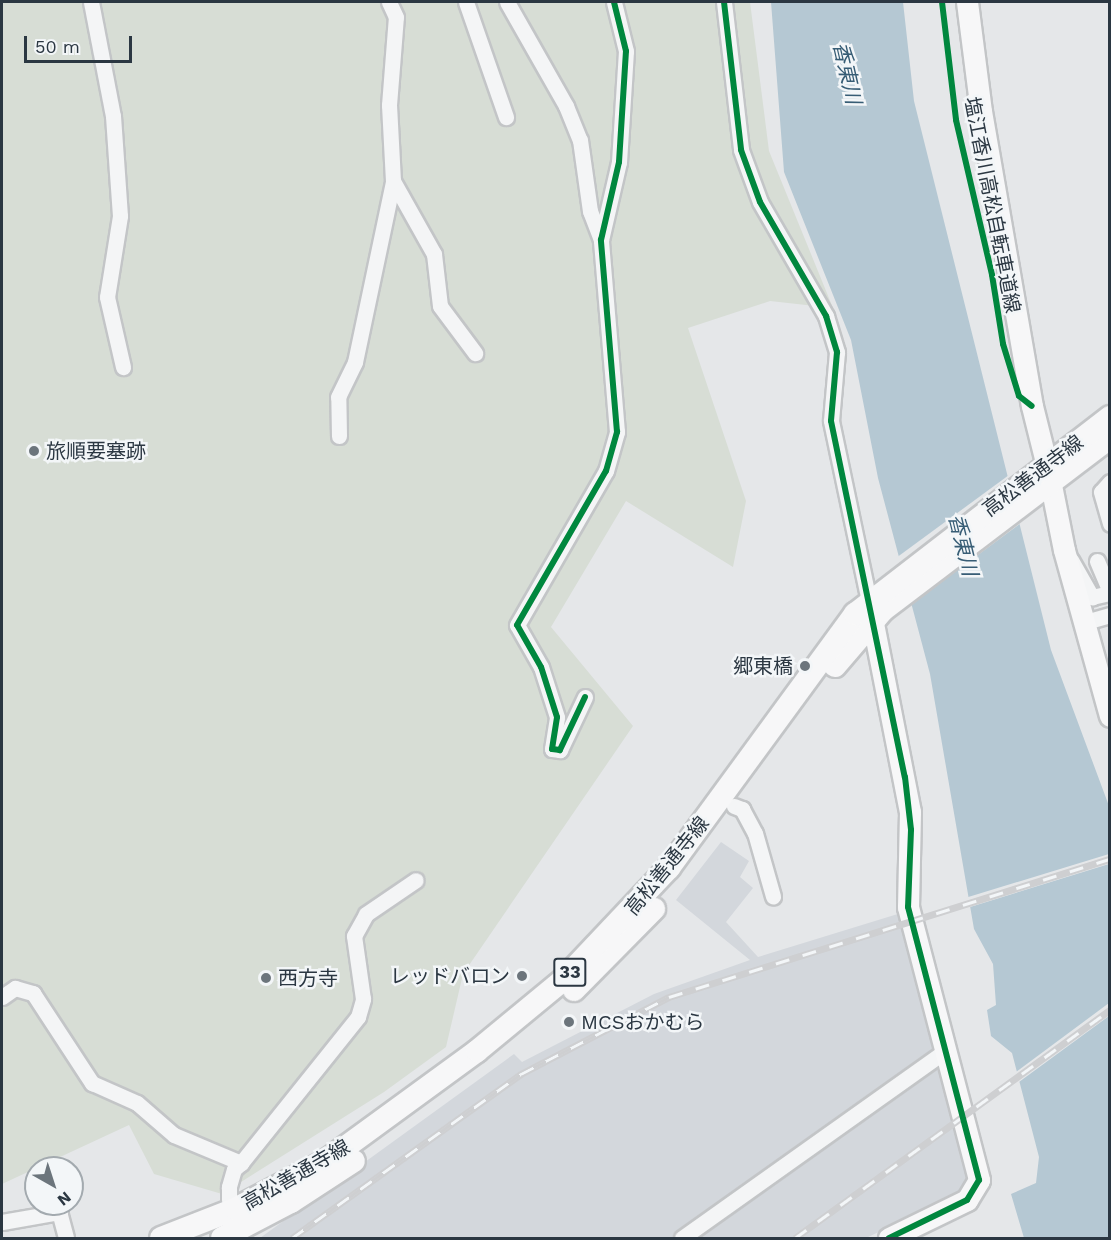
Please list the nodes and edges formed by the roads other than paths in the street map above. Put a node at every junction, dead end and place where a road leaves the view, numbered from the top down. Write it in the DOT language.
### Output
graph roads {
  1 [pos="91,2"];
  2 [pos="389,2"];
  3 [pos="466,2"];
  4 [pos="507,2"];
  5 [pos="614,2"];
  6 [pos="724,2"];
  7 [pos="967,2"];
  8 [pos="506,117"];
  9 [pos="393,181"];
  10 [pos="601,240"];
  11 [pos="474,353"];
  12 [pos="123,367"];
  13 [pos="1109,434"];
  14 [pos="339,436"];
  15 [pos="1046,478"];
  16 [pos="1110,482"];
  17 [pos="1110,524"];
  18 [pos="1064,550"];
  19 [pos="1097,561"];
  20 [pos="1110,593"];
  21 [pos="876,606"];
  22 [pos="1110,615"];
  23 [pos="1082,623"];
  24 [pos="585,697"];
  25 [pos="1110,716"];
  26 [pos="734,806"];
  27 [pos="416,880"];
  28 [pos="773,896"];
  29 [pos="2,997"];
  30 [pos="947,1050"];
  31 [pos="241,1163"];
  32 [pos="26,1216"];
  33 [pos="60,1216"];
  34 [pos="2,1222"];
  35 [pos="238,1225"];
  36 [pos="914,1233"];
  37 [pos="66,1239"];
  38 [pos="161,1239"];
  39 [pos="222,1239"];
  40 [pos="682,1239"];
  41 [pos="889,1239"];
  1 -- 12 [label="street"];
  2 -- 9 [label="street"];
  3 -- 8 [label="street"];
  4 -- 10 [label="street"];
  5 -- 10 [label="street"];
  6 -- 21 [label="street"];
  7 -- 15 [label="street"];
  9 -- 11 [label="street"];
  9 -- 14 [label="street"];
  10 -- 24 [label="street"];
  13 -- 15 [label="main road, 高松善通寺線 / 33"];
  15 -- 18 [label="street"];
  15 -- 21 [label="main road, 高松善通寺線 / 33"];
  16 -- 17 [label="street"];
  18 -- 20 [label="street"];
  18 -- 23 [label="street"];
  19 -- 20 [label="street"];
  21 -- 26 [label="main road, 高松善通寺線 / 33"];
  21 -- 30 [label="street"];
  21 -- 35 [label="main road, 高松善通寺線 / 33"];
  22 -- 23 [label="street"];
  23 -- 25 [label="street"];
  26 -- 28 [label="street"];
  26 -- 35 [label="main road, 高松善通寺線 / 33"];
  27 -- 31 [label="street"];
  29 -- 31 [label="street"];
  30 -- 36 [label="street"];
  30 -- 40 [label="street"];
  31 -- 35 [label="street"];
  32 -- 34 [label="street"];
  33 -- 37 [label="street"];
  35 -- 38 [label="main road, 高松善通寺線 / 33"];
  35 -- 39 [label="main road, 高松善通寺線 / 33"];
  36 -- 41 [label="street"];
}
